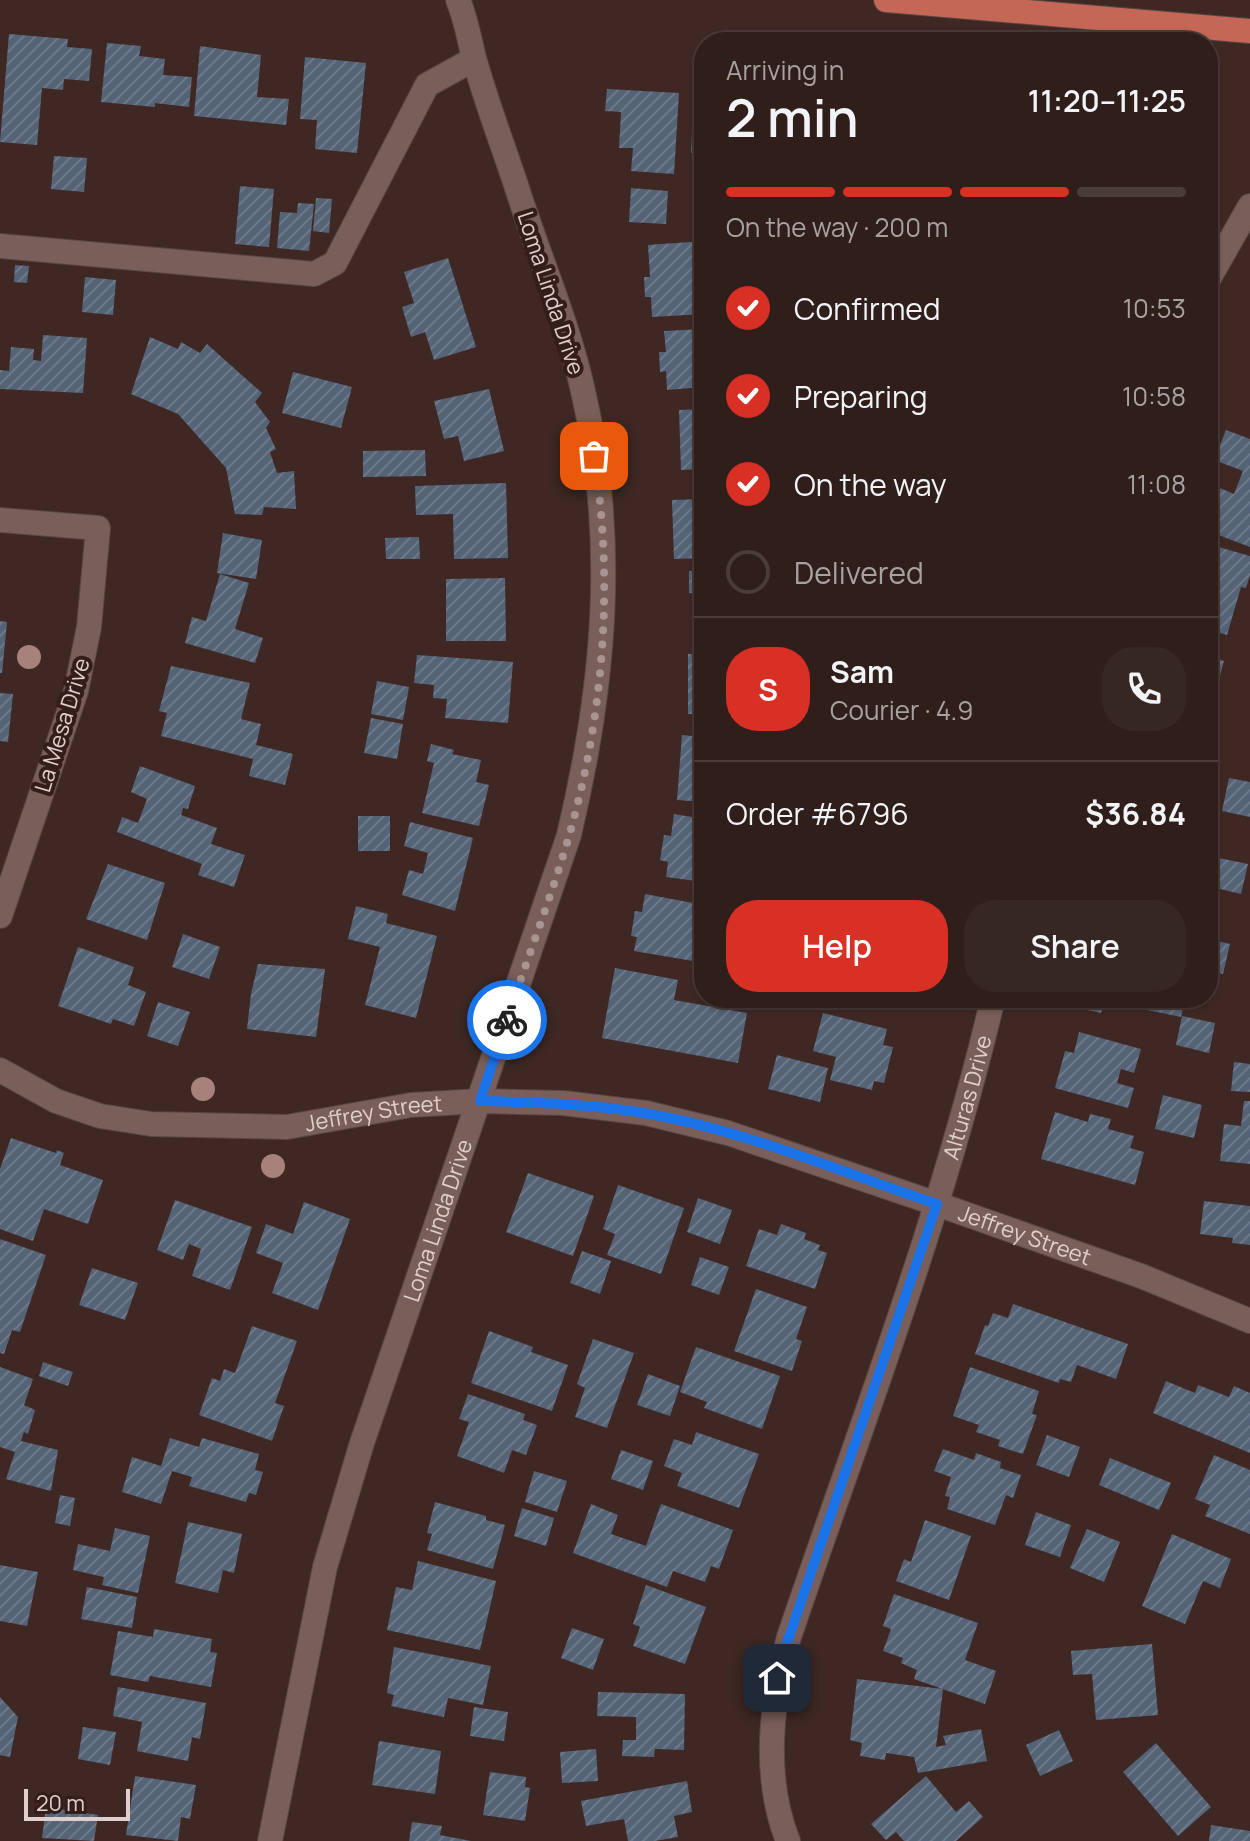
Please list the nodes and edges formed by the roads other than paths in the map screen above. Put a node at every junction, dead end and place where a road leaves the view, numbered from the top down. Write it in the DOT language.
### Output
graph roads {
  1 [pos="458,0"];
  2 [pos="886,0"];
  3 [pos="1250,31"];
  4 [pos="474,59"];
  5 [pos="1250,206"];
  6 [pos="0,246"];
  7 [pos="1218,262"];
  8 [pos="0,520"];
  9 [pos="0,916"];
  10 [pos="991,1008"];
  11 [pos="0,1070"];
  12 [pos="480,1101"];
  13 [pos="937,1204"];
  14 [pos="1250,1321"];
  15 [pos="270,1841"];
  16 [pos="788,1841"];
  1 -- 4 [label="street, Loma Linda Drive"];
  2 -- 3 [label="main road"];
  4 -- 6 [label="street"];
  4 -- 12 [label="street, Loma Linda Drive"];
  5 -- 7 [label="street"];
  8 -- 9 [label="street, La Mesa Drive"];
  10 -- 13 [label="street, Alturas Drive"];
  11 -- 12 [label="street, Jeffrey Street"];
  12 -- 13 [label="street, Jeffrey Street"];
  12 -- 15 [label="street, Loma Linda Drive"];
  13 -- 14 [label="street, Jeffrey Street"];
  13 -- 16 [label="street, Alturas Drive"];
}
